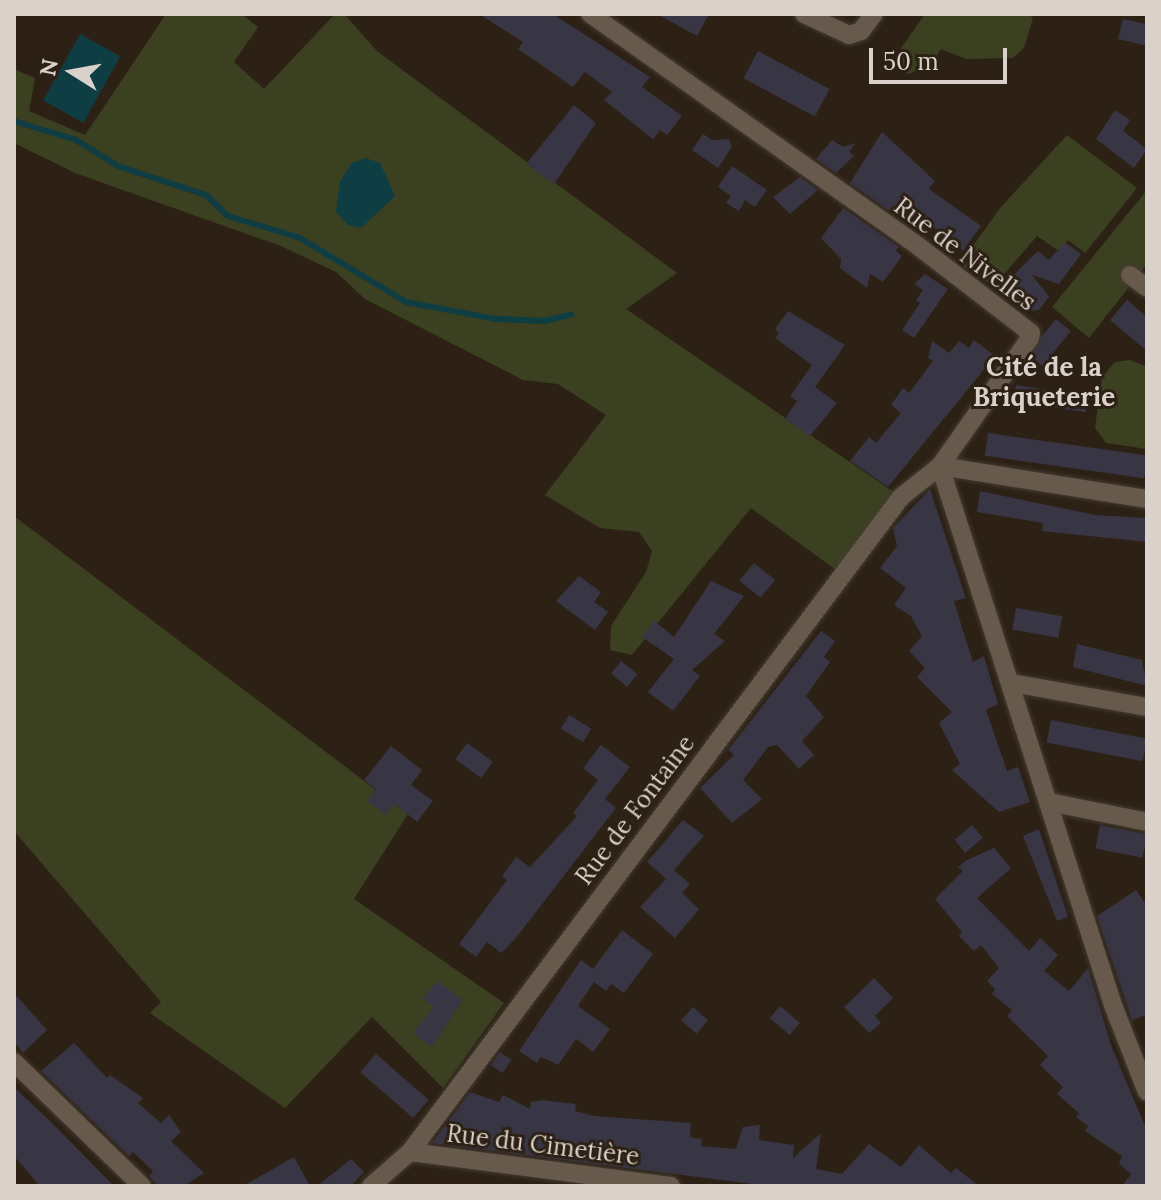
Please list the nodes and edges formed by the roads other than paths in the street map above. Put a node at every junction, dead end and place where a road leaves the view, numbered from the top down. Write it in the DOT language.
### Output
graph roads {
  1 [pos="590,14"];
  2 [pos="804,14"];
  3 [pos="874,14"];
  4 [pos="1130,275"];
  5 [pos="1147,288"];
  6 [pos="940,466"];
  7 [pos="1147,499"];
  8 [pos="1012,683"];
  9 [pos="1147,707"];
  10 [pos="1049,802"];
  11 [pos="1147,822"];
  12 [pos="14,1062"];
  13 [pos="1147,1092"];
  14 [pos="410,1152"];
  15 [pos="142,1186"];
  16 [pos="371,1186"];
  17 [pos="671,1186"];
  1 -- 6 [label="street, Rue de Nivelles"];
  2 -- 3 [label="street"];
  4 -- 5 [label="street"];
  6 -- 7 [label="street"];
  6 -- 8 [label="street"];
  6 -- 14 [label="street, Rue de Fontaine"];
  8 -- 9 [label="street"];
  8 -- 10 [label="street"];
  10 -- 11 [label="street"];
  10 -- 13 [label="street"];
  12 -- 15 [label="street"];
  14 -- 16 [label="street, Rue de Fontaine"];
  14 -- 17 [label="street, Rue du Cimetière"];
}
